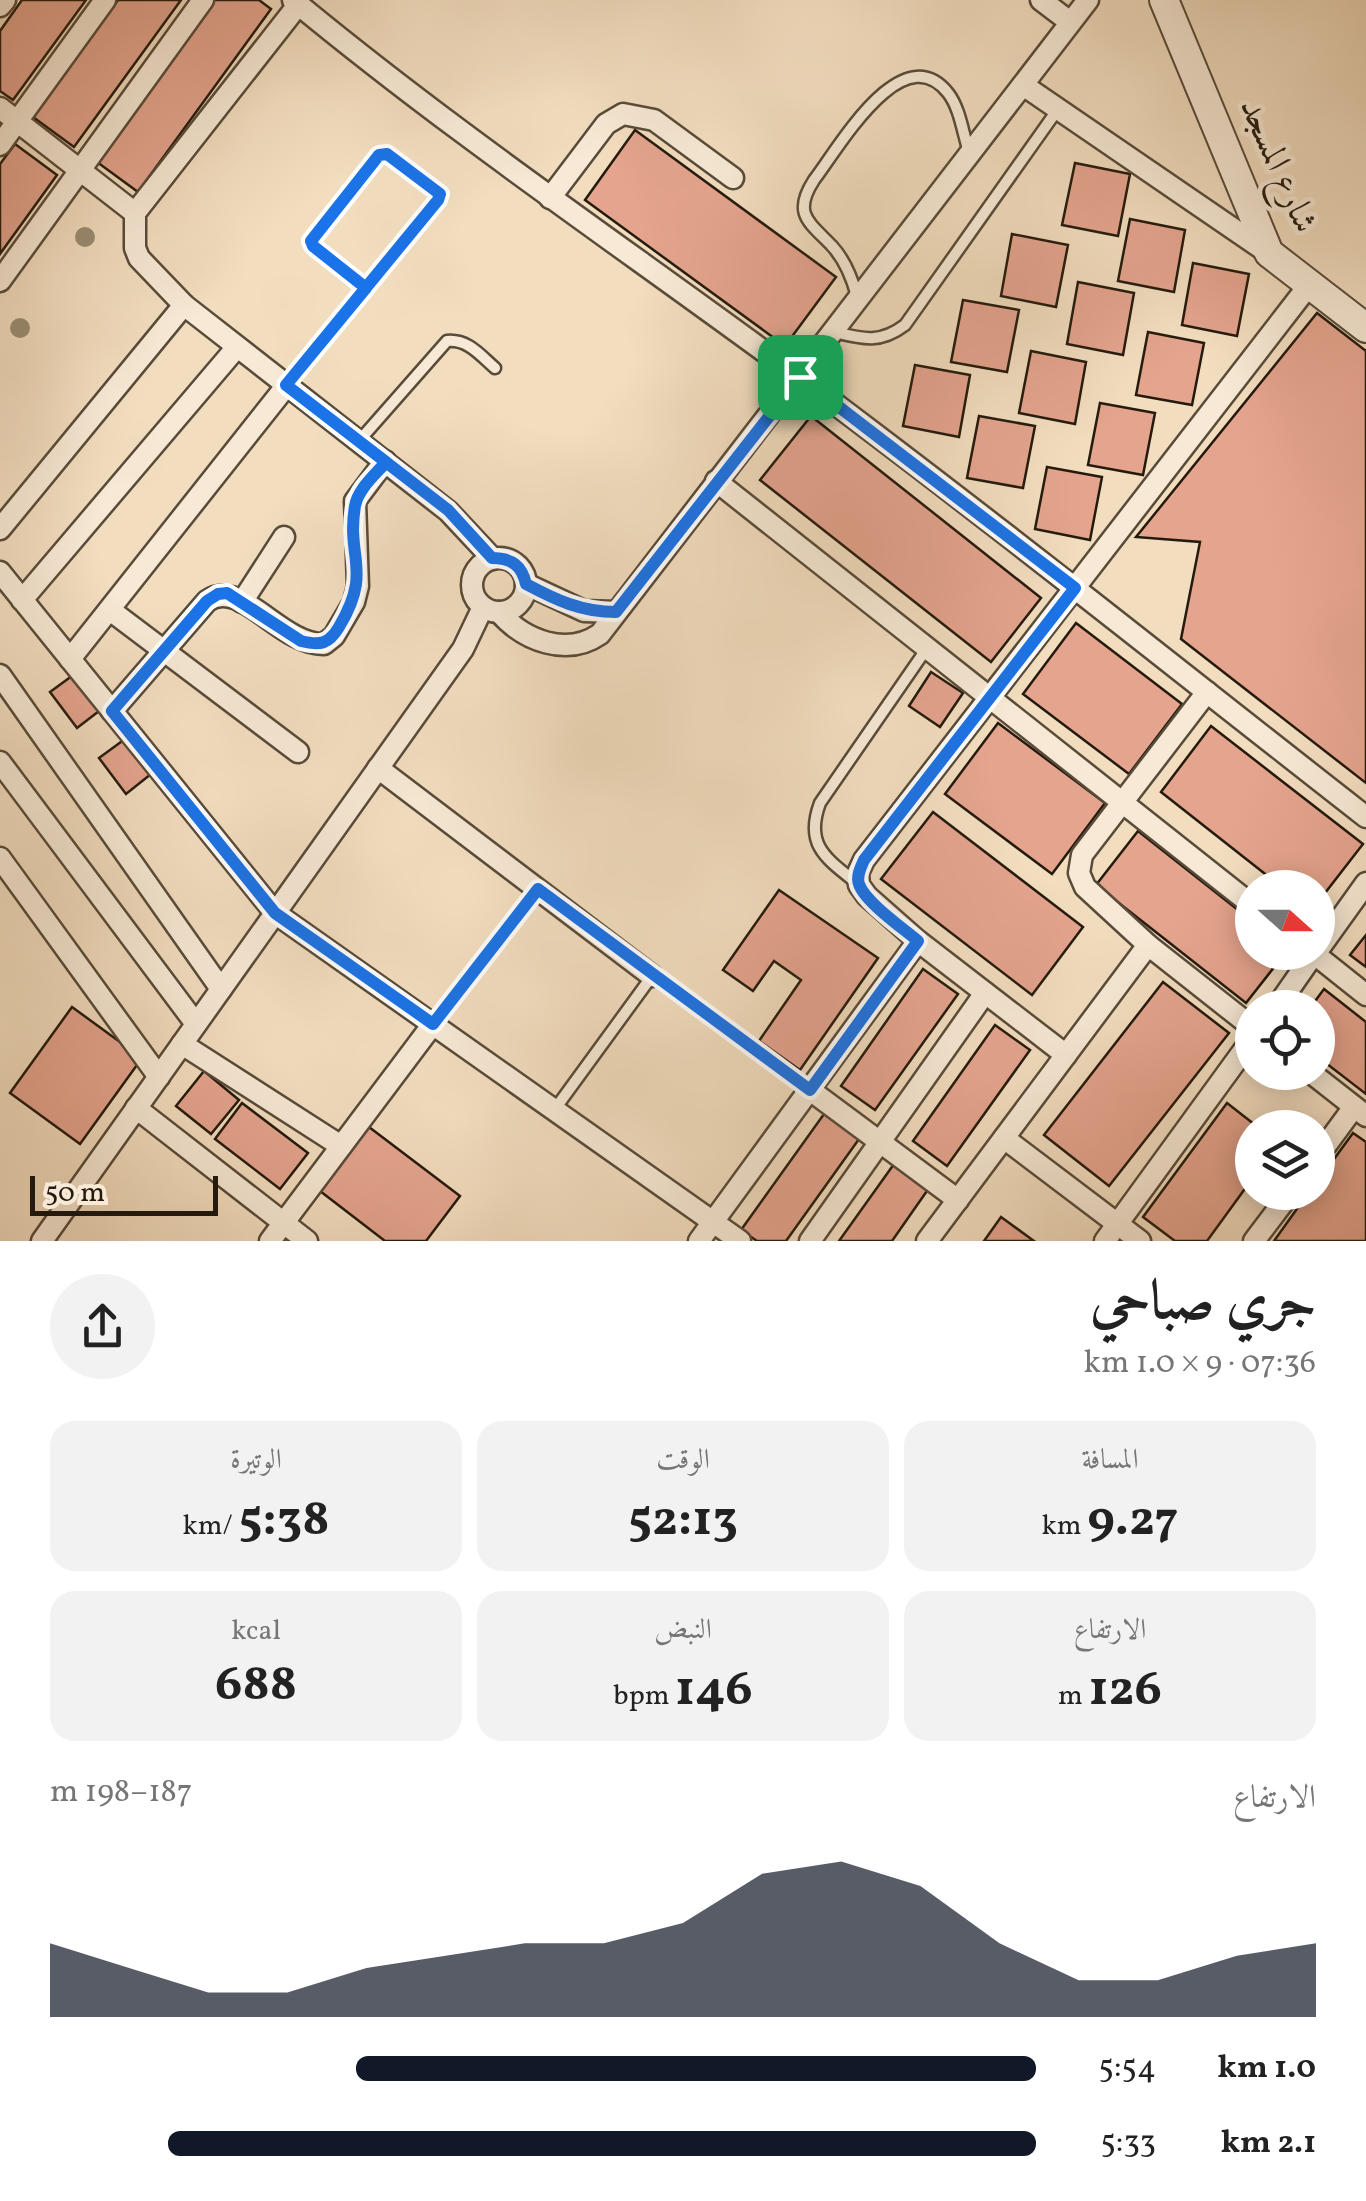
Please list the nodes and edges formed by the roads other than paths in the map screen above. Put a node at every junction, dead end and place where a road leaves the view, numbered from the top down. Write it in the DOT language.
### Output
graph roads {
  1 [pos="4,0"];
  2 [pos="106,0"];
  3 [pos="204,0"];
  4 [pos="1040,0"];
  5 [pos="1088,0"];
  6 [pos="1164,0"];
  7 [pos="295,2"];
  8 [pos="0,6"];
  9 [pos="1070,22"];
  10 [pos="1023,85"];
  11 [pos="1058,109"];
  12 [pos="9,114"];
  13 [pos="0,145"];
  14 [pos="968,152"];
  15 [pos="80,169"];
  16 [pos="733,178"];
  17 [pos="550,198"];
  18 [pos="135,213"];
  19 [pos="1269,254"];
  20 [pos="0,281"];
  21 [pos="1309,285"];
  22 [pos="366,288"];
  23 [pos="858,300"];
  24 [pos="184,305"];
  25 [pos="1366,328"];
  26 [pos="834,332"];
  27 [pos="238,346"];
  28 [pos="496,368"];
  29 [pos="800,377"];
  30 [pos="286,385"];
  31 [pos="359,441"];
  32 [pos="386,462"];
  33 [pos="716,481"];
  34 [pos="0,530"];
  35 [pos="284,537"];
  36 [pos="492,558"];
  37 [pos="0,572"];
  38 [pos="526,584"];
  39 [pos="1075,588"];
  40 [pos="22,600"];
  41 [pos="242,602"];
  42 [pos="491,609"];
  43 [pos="110,610"];
  44 [pos="616,612"];
  45 [pos="926,648"];
  46 [pos="164,651"];
  47 [pos="70,659"];
  48 [pos="0,675"];
  49 [pos="1206,692"];
  50 [pos="991,699"];
  51 [pos="112,711"];
  52 [pos="298,752"];
  53 [pos="0,762"];
  54 [pos="378,768"];
  55 [pos="1122,803"];
  56 [pos="1366,817"];
  57 [pos="0,858"];
  58 [pos="1366,883"];
  59 [pos="859,885"];
  60 [pos="538,889"];
  61 [pos="1235,893"];
  62 [pos="275,913"];
  63 [pos="1335,925"];
  64 [pos="918,941"];
  65 [pos="1148,945"];
  66 [pos="1335,969"];
  67 [pos="652,976"];
  68 [pos="221,990"];
  69 [pos="984,994"];
  70 [pos="1366,995"];
  71 [pos="1235,1014"];
  72 [pos="196,1024"];
  73 [pos="433,1024"];
  74 [pos="182,1044"];
  75 [pos="1066,1056"];
  76 [pos="1235,1062"];
  77 [pos="159,1077"];
  78 [pos="810,1090"];
  79 [pos="1332,1090"];
  80 [pos="136,1108"];
  81 [pos="554,1110"];
  82 [pos="1360,1112"];
  83 [pos="1004,1138"];
  84 [pos="1335,1138"];
  85 [pos="880,1142"];
  86 [pos="341,1146"];
  87 [pos="958,1200"];
  88 [pos="1277,1210"];
  89 [pos="713,1222"];
  90 [pos="284,1223"];
  91 [pos="1112,1232"];
  92 [pos="42,1241"];
  93 [pos="270,1241"];
  94 [pos="306,1241"];
  95 [pos="699,1241"];
  96 [pos="740,1241"];
  97 [pos="810,1241"];
  98 [pos="927,1241"];
  99 [pos="1140,1241"];
  100 [pos="1254,1241"];
  1 -- 8 [label="street"];
  2 -- 12 [label="street"];
  3 -- 15 [label="street"];
  4 -- 9 [label="street"];
  5 -- 9 [label="street"];
  6 -- 19 [label="street, شارع المسجد"];
  7 -- 17 [label="street"];
  7 -- 18 [label="street"];
  9 -- 10 [label="street"];
  10 -- 11 [label="street"];
  10 -- 14 [label="street"];
  11 -- 19 [label="street"];
  11 -- 26 [label="lane"];
  12 -- 13 [label="street"];
  12 -- 15 [label="street"];
  14 -- 23 [label="street"];
  14 -- 23 [label="lane"];
  15 -- 18 [label="street"];
  15 -- 20 [label="street"];
  16 -- 17 [label="street"];
  17 -- 29 [label="street"];
  18 -- 24 [label="street"];
  19 -- 21 [label="street, شارع المسجد"];
  21 -- 25 [label="street, شارع المسجد"];
  21 -- 39 [label="street"];
  22 -- 22 [label="lane"];
  22 -- 30 [label="lane"];
  23 -- 26 [label="street"];
  24 -- 27 [label="street"];
  24 -- 34 [label="street"];
  26 -- 29 [label="street"];
  27 -- 30 [label="street"];
  27 -- 40 [label="street"];
  28 -- 31 [label="lane"];
  29 -- 33 [label="street"];
  29 -- 39 [label="street"];
  30 -- 31 [label="street"];
  30 -- 43 [label="street"];
  31 -- 32 [label="street"];
  32 -- 36 [label="street"];
  32 -- 41 [label="street"];
  33 -- 44 [label="street"];
  33 -- 45 [label="street"];
  35 -- 41 [label="street"];
  36 -- 38 [label="street"];
  36 -- 42 [label="street"];
  37 -- 40 [label="street"];
  38 -- 42 [label="street"];
  38 -- 44 [label="street"];
  39 -- 49 [label="street"];
  39 -- 50 [label="street"];
  40 -- 47 [label="street"];
  41 -- 46 [label="street"];
  42 -- 44 [label="street"];
  42 -- 54 [label="street"];
  43 -- 46 [label="street"];
  43 -- 47 [label="street"];
  45 -- 50 [label="street"];
  45 -- 59 [label="lane"];
  46 -- 51 [label="street"];
  46 -- 52 [label="street"];
  47 -- 51 [label="street"];
  48 -- 68 [label="street"];
  49 -- 55 [label="street"];
  49 -- 56 [label="street"];
  50 -- 55 [label="street"];
  50 -- 59 [label="street"];
  51 -- 62 [label="street"];
  53 -- 72 [label="street"];
  54 -- 60 [label="street"];
  54 -- 62 [label="street"];
  55 -- 61 [label="street"];
  55 -- 65 [label="street"];
  57 -- 77 [label="street"];
  58 -- 63 [label="street"];
  59 -- 64 [label="street"];
  60 -- 67 [label="street"];
  60 -- 73 [label="lane"];
  62 -- 68 [label="street"];
  62 -- 73 [label="street"];
  64 -- 69 [label="street"];
  64 -- 78 [label="street"];
  65 -- 71 [label="street"];
  65 -- 75 [label="street"];
  66 -- 70 [label="street"];
  67 -- 78 [label="lane"];
  67 -- 81 [label="lane"];
  68 -- 72 [label="street"];
  69 -- 75 [label="street"];
  69 -- 85 [label="street"];
  72 -- 74 [label="street"];
  73 -- 81 [label="street"];
  73 -- 86 [label="street"];
  74 -- 77 [label="street"];
  74 -- 86 [label="street"];
  75 -- 83 [label="street"];
  76 -- 91 [label="street"];
  77 -- 80 [label="street"];
  78 -- 85 [label="street"];
  78 -- 89 [label="street"];
  79 -- 82 [label="street"];
  80 -- 90 [label="street"];
  80 -- 92 [label="street"];
  81 -- 89 [label="street"];
  82 -- 84 [label="street"];
  83 -- 87 [label="street"];
  83 -- 91 [label="street"];
  85 -- 87 [label="street"];
  85 -- 97 [label="street"];
  86 -- 90 [label="street"];
  87 -- 98 [label="street"];
  88 -- 100 [label="street"];
  89 -- 95 [label="street"];
  89 -- 96 [label="street"];
  90 -- 93 [label="street"];
  90 -- 94 [label="street"];
  91 -- 99 [label="street"];
}
